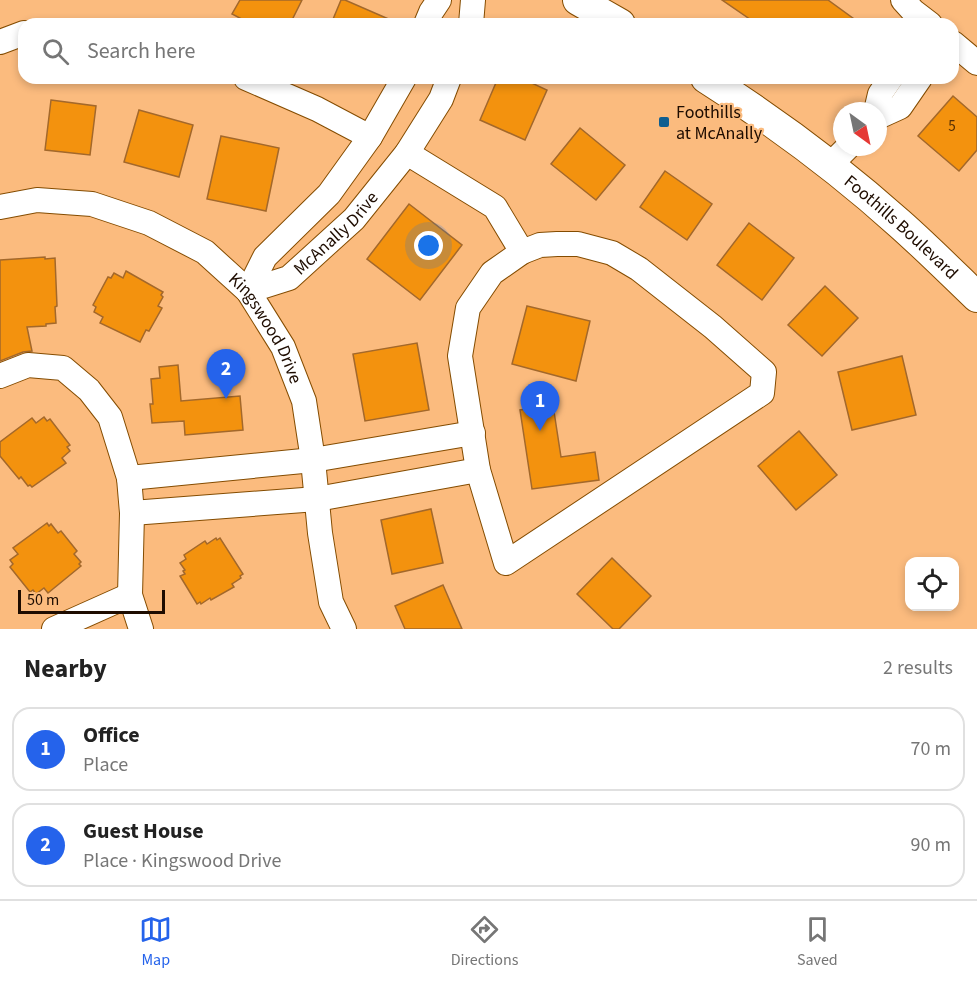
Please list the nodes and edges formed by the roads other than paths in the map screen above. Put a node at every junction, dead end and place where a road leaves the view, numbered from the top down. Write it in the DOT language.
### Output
graph roads {
  1 [pos="439,0"];
  2 [pos="473,0"];
  3 [pos="578,0"];
  4 [pos="903,0"];
  5 [pos="428,18"];
  6 [pos="472,18"];
  7 [pos="610,18"];
  8 [pos="922,18"];
  9 [pos="18,35"];
  10 [pos="0,42"];
  11 [pos="959,48"];
  12 [pos="977,63"];
  13 [pos="260,84"];
  14 [pos="401,84"];
  15 [pos="447,84"];
  16 [pos="716,84"];
  17 [pos="887,84"];
  18 [pos="916,84"];
  19 [pos="878,102"];
  20 [pos="887,113"];
  21 [pos="370,137"];
  22 [pos="407,153"];
  23 [pos="833,153"];
  24 [pos="839,156"];
  25 [pos="0,207"];
  26 [pos="522,252"];
  27 [pos="248,291"];
  28 [pos="977,297"];
  29 [pos="0,376"];
  30 [pos="473,433"];
  31 [pos="313,460"];
  32 [pos="478,470"];
  33 [pos="129,478"];
  34 [pos="317,499"];
  35 [pos="132,513"];
  36 [pos="130,595"];
  37 [pos="54,629"];
  38 [pos="141,629"];
  39 [pos="344,629"];
  1 -- 5 [label="street"];
  2 -- 6 [label="street"];
  3 -- 7 [label="main road"];
  4 -- 8 [label="street"];
  9 -- 10 [label="street"];
  11 -- 12 [label="street"];
  13 -- 21 [label="street"];
  14 -- 21 [label="street, McAnally Drive"];
  15 -- 22 [label="street, McAnally Drive"];
  16 -- 23 [label="main road, Foothills Boulevard"];
  17 -- 19 [label="street"];
  18 -- 20 [label="street"];
  21 -- 27 [label="street, McAnally Drive"];
  22 -- 26 [label="street"];
  22 -- 27 [label="street, McAnally Drive"];
  24 -- 28 [label="main road, Foothills Boulevard"];
  25 -- 27 [label="street, Kingswood Drive"];
  26 -- 30 [label="street"];
  26 -- 32 [label="street"];
  27 -- 31 [label="street, Kingswood Drive"];
  29 -- 33 [label="street"];
  30 -- 31 [label="street"];
  30 -- 32 [label="street"];
  31 -- 33 [label="street"];
  31 -- 34 [label="street, Kingswood Drive"];
  32 -- 34 [label="street"];
  33 -- 35 [label="street"];
  34 -- 35 [label="street"];
  34 -- 39 [label="street, Kingswood Drive"];
  35 -- 36 [label="street"];
  36 -- 37 [label="street"];
  36 -- 38 [label="street"];
}
